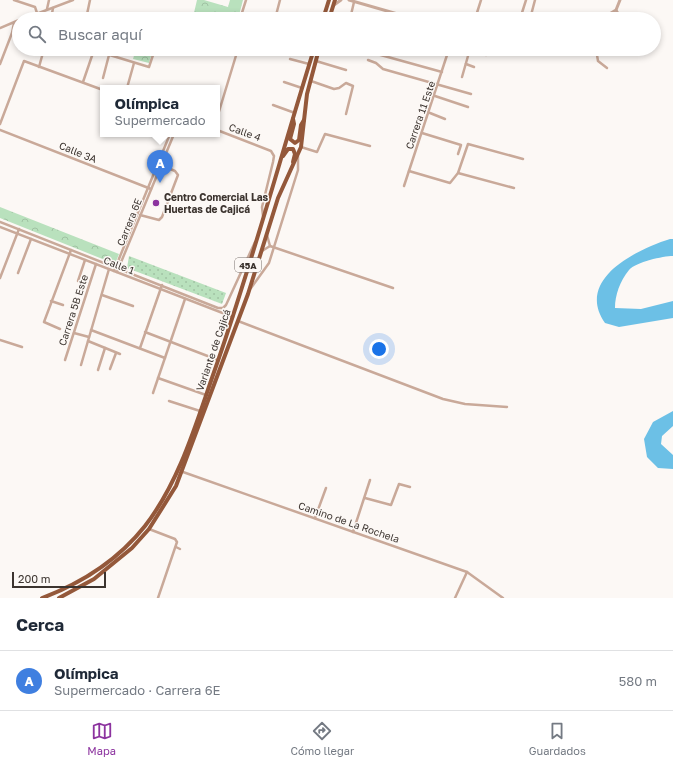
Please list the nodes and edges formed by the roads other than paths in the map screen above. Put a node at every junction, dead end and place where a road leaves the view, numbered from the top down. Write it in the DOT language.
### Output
graph roads {
  1 [pos="14,0"];
  2 [pos="50,0"];
  3 [pos="73,0"];
  4 [pos="90,0"];
  5 [pos="246,0"];
  6 [pos="280,0"];
  7 [pos="335,0"];
  8 [pos="341,0"];
  9 [pos="349,0"];
  10 [pos="481,0"];
  11 [pos="526,0"];
  12 [pos="535,0"];
  13 [pos="620,0"];
  14 [pos="328,1"];
  15 [pos="354,2"];
  16 [pos="53,8"];
  17 [pos="47,10"];
  18 [pos="332,10"];
  19 [pos="616,10"];
  20 [pos="37,12"];
  21 [pos="40,12"];
  22 [pos="52,12"];
  23 [pos="87,12"];
  24 [pos="242,12"];
  25 [pos="278,12"];
  26 [pos="325,12"];
  27 [pos="352,12"];
  28 [pos="390,12"];
  29 [pos="477,12"];
  30 [pos="522,12"];
  31 [pos="532,12"];
  32 [pos="613,12"];
  33 [pos="12,23"];
  34 [pos="0,28"];
  35 [pos="12,33"];
  36 [pos="42,56"];
  37 [pos="90,56"];
  38 [pos="109,56"];
  39 [pos="113,56"];
  40 [pos="153,56"];
  41 [pos="236,56"];
  42 [pos="312,56"];
  43 [pos="317,56"];
  44 [pos="384,56"];
  45 [pos="447,56"];
  46 [pos="468,56"];
  47 [pos="597,56"];
  48 [pos="290,59"];
  49 [pos="368,60"];
  50 [pos="316,61"];
  51 [pos="134,62"];
  52 [pos="0,64"];
  53 [pos="309,64"];
  54 [pos="466,64"];
  55 [pos="39,67"];
  56 [pos="474,67"];
  57 [pos="607,68"];
  58 [pos="346,70"];
  59 [pos="442,72"];
  60 [pos="462,77"];
  61 [pos="103,78"];
  62 [pos="310,81"];
  63 [pos="83,82"];
  64 [pos="284,82"];
  65 [pos="439,84"];
  66 [pos="128,85"];
  67 [pos="100,89"];
  68 [pos="302,89"];
  69 [pos="471,94"];
  70 [pos="435,96"];
  71 [pos="273,105"];
  72 [pos="468,107"];
  73 [pos="220,108"];
  74 [pos="295,113"];
  75 [pos="430,113"];
  76 [pos="346,114"];
  77 [pos="293,118"];
  78 [pos="445,119"];
  79 [pos="305,120"];
  80 [pos="0,124"];
  81 [pos="0,130"];
  82 [pos="220,131"];
  83 [pos="422,133"];
  84 [pos="169,137"];
  85 [pos="173,137"];
  86 [pos="370,146"];
  87 [pos="301,147"];
  88 [pos="458,154"];
  89 [pos="298,156"];
  90 [pos="522,159"];
  91 [pos="161,165"];
  92 [pos="278,165"];
  93 [pos="291,170"];
  94 [pos="409,171"];
  95 [pos="458,173"];
  96 [pos="404,186"];
  97 [pos="514,188"];
  98 [pos="150,189"];
  99 [pos="140,215"];
  100 [pos="263,216"];
  101 [pos="0,222"];
  102 [pos="0,227"];
  103 [pos="18,229"];
  104 [pos="17,233"];
  105 [pos="266,234"];
  106 [pos="31,239"];
  107 [pos="255,242"];
  108 [pos="270,246"];
  109 [pos="274,248"];
  110 [pos="71,250"];
  111 [pos="260,252"];
  112 [pos="69,254"];
  113 [pos="85,260"];
  114 [pos="96,264"];
  115 [pos="117,268"];
  116 [pos="109,269"];
  117 [pos="115,272"];
  118 [pos="18,273"];
  119 [pos="0,278"];
  120 [pos="78,281"];
  121 [pos="162,285"];
  122 [pos="393,288"];
  123 [pos="160,289"];
  124 [pos="248,294"];
  125 [pos="102,295"];
  126 [pos="185,299"];
  127 [pos="51,301"];
  128 [pos="63,305"];
  129 [pos="133,306"];
  130 [pos="233,318"];
  131 [pos="238,321"];
  132 [pos="60,329"];
  133 [pos="91,330"];
  134 [pos="145,332"];
  135 [pos="74,333"];
  136 [pos="88,339"];
  137 [pos="0,340"];
  138 [pos="170,342"];
  139 [pos="22,347"];
  140 [pos="105,348"];
  141 [pos="140,348"];
  142 [pos="116,353"];
  143 [pos="120,354"];
  144 [pos="165,358"];
  145 [pos="65,360"];
  146 [pos="218,360"];
  147 [pos="81,364"];
  148 [pos="110,369"];
  149 [pos="98,370"];
  150 [pos="158,378"];
  151 [pos="153,393"];
  152 [pos="206,395"];
  153 [pos="169,400"];
  154 [pos="507,407"];
  155 [pos="200,411"];
  156 [pos="183,472"];
  157 [pos="370,480"];
  158 [pos="410,487"];
  159 [pos="326,488"];
  160 [pos="365,498"];
  161 [pos="315,518"];
  162 [pos="149,528"];
  163 [pos="353,532"];
  164 [pos="176,548"];
  165 [pos="180,549"];
  166 [pos="467,572"];
  167 [pos="42,598"];
  168 [pos="59,598"];
  169 [pos="159,598"];
  170 [pos="455,598"];
  171 [pos="503,598"];
  1 -- 20 [label="street"];
  2 -- 17 [label="street"];
  3 -- 16 [label="street"];
  4 -- 23 [label="street"];
  5 -- 24 [label="street"];
  6 -- 25 [label="street"];
  7 -- 18 [label="highway"];
  8 -- 18 [label="street"];
  9 -- 15 [label="street"];
  10 -- 29 [label="street"];
  11 -- 30 [label="street"];
  12 -- 31 [label="street"];
  13 -- 19 [label="street"];
  14 -- 26 [label="highway"];
  15 -- 27 [label="street"];
  15 -- 28 [label="street"];
  16 -- 17 [label="street"];
  16 -- 22 [label="street"];
  17 -- 21 [label="street"];
  19 -- 32 [label="street"];
  33 -- 34 [label="street"];
  35 -- 52 [label="street"];
  36 -- 55 [label="street"];
  37 -- 63 [label="street"];
  38 -- 61 [label="street"];
  39 -- 51 [label="street"];
  40 -- 51 [label="street"];
  41 -- 73 [label="street"];
  42 -- 53 [label="highway, Variante de Cajicá / 45A"];
  43 -- 50 [label="highway, Variante de Cajicá / 45A"];
  44 -- 59 [label="street"];
  45 -- 59 [label="street, Carrera 11 Este"];
  46 -- 54 [label="street"];
  47 -- 57 [label="street"];
  48 -- 53 [label="street"];
  49 -- 65 [label="street"];
  50 -- 58 [label="street"];
  50 -- 62 [label="highway, Variante de Cajicá / 45A"];
  51 -- 66 [label="street"];
  53 -- 68 [label="highway, Variante de Cajicá / 45A"];
  54 -- 56 [label="street"];
  54 -- 60 [label="street"];
  55 -- 63 [label="street"];
  55 -- 80 [label="street"];
  59 -- 65 [label="street, Carrera 11 Este"];
  62 -- 76 [label="street"];
  62 -- 79 [label="highway, Variante de Cajicá / 45A"];
  63 -- 67 [label="street"];
  64 -- 68 [label="street"];
  65 -- 69 [label="street"];
  65 -- 70 [label="street, Carrera 11 Este"];
  68 -- 74 [label="highway, Variante de Cajicá / 45A"];
  70 -- 72 [label="street"];
  70 -- 75 [label="street, Carrera 11 Este"];
  71 -- 74 [label="street"];
  74 -- 77 [label="highway, Variante de Cajicá / 45A"];
  75 -- 78 [label="street"];
  75 -- 83 [label="street, Carrera 11 Este"];
  77 -- 79 [label="highway"];
  77 -- 92 [label="highway, Variante de Cajicá / 45A"];
  79 -- 87 [label="highway, Variante de Cajicá / 45A"];
  81 -- 98 [label="street, Calle 3A"];
  82 -- 100 [label="street, Calle 4"];
  83 -- 88 [label="street"];
  83 -- 94 [label="street, Carrera 11 Este"];
  84 -- 98 [label="street, Carrera 6E"];
  85 -- 91 [label="street, Carrera 6E"];
  86 -- 87 [label="street"];
  87 -- 89 [label="highway, Variante de Cajicá / 45A"];
  89 -- 93 [label="highway, Variante de Cajicá / 45A"];
  89 -- 109 [label="street"];
  90 -- 95 [label="street"];
  91 -- 98 [label="street, Carrera 6E"];
  91 -- 99 [label="street"];
  92 -- 93 [label="highway"];
  92 -- 100 [label="highway, Variante de Cajicá / 45A"];
  93 -- 105 [label="highway, Variante de Cajicá / 45A"];
  94 -- 95 [label="street"];
  94 -- 96 [label="street, Carrera 11 Este"];
  95 -- 97 [label="street"];
  98 -- 99 [label="street, Carrera 6E"];
  98 -- 115 [label="street, Carrera 6E"];
  99 -- 115 [label="street, Carrera 6E"];
  100 -- 107 [label="highway, Variante de Cajicá / 45A"];
  101 -- 103 [label="street, Calle 1"];
  102 -- 104 [label="street, Calle 1"];
  103 -- 104 [label="street"];
  103 -- 110 [label="street, Calle 1"];
  104 -- 106 [label="street, Calle 1"];
  104 -- 119 [label="street"];
  105 -- 108 [label="street"];
  105 -- 111 [label="highway, Variante de Cajicá / 45A"];
  106 -- 112 [label="street, Calle 1"];
  106 -- 118 [label="street"];
  107 -- 121 [label="street, Calle 1"];
  107 -- 130 [label="highway, Variante de Cajicá / 45A"];
  108 -- 109 [label="street"];
  108 -- 111 [label="street"];
  109 -- 122 [label="street"];
  109 -- 124 [label="street"];
  110 -- 112 [label="street"];
  110 -- 115 [label="street, Calle 1"];
  111 -- 124 [label="highway, Variante de Cajicá / 45A"];
  112 -- 113 [label="street, Calle 1"];
  112 -- 127 [label="street"];
  113 -- 114 [label="street, Calle 1"];
  113 -- 120 [label="street"];
  114 -- 116 [label="street, Calle 1"];
  114 -- 135 [label="street, Carrera 5B Este"];
  115 -- 117 [label="street, Carrera 6E"];
  115 -- 121 [label="street, Calle 1"];
  116 -- 117 [label="street, Calle 1"];
  116 -- 125 [label="street"];
  117 -- 123 [label="street, Calle 1"];
  121 -- 123 [label="street"];
  123 -- 126 [label="street, Calle 1"];
  123 -- 134 [label="street"];
  124 -- 131 [label="highway, Variante de Cajicá / 45A"];
  125 -- 129 [label="street"];
  125 -- 133 [label="street"];
  126 -- 130 [label="street, Calle 1"];
  126 -- 138 [label="street"];
  127 -- 128 [label="street"];
  127 -- 132 [label="street"];
  130 -- 146 [label="highway, Variante de Cajicá / 45A"];
  131 -- 154 [label="street"];
  131 -- 156 [label="highway, Variante de Cajicá / 45A"];
  133 -- 136 [label="street"];
  133 -- 141 [label="street"];
  134 -- 138 [label="street"];
  134 -- 141 [label="street"];
  135 -- 136 [label="street"];
  135 -- 145 [label="street, Carrera 5B Este"];
  136 -- 140 [label="street"];
  136 -- 147 [label="street"];
  137 -- 139 [label="street"];
  138 -- 144 [label="street"];
  138 -- 146 [label="street"];
  140 -- 142 [label="street"];
  140 -- 149 [label="street"];
  141 -- 144 [label="street"];
  142 -- 143 [label="street"];
  142 -- 148 [label="street"];
  144 -- 150 [label="street"];
  146 -- 152 [label="highway, Variante de Cajicá / 45A"];
  150 -- 151 [label="street"];
  150 -- 152 [label="street"];
  152 -- 155 [label="highway, Variante de Cajicá / 45A"];
  153 -- 155 [label="street"];
  155 -- 167 [label="highway, Variante de Cajicá / 45A"];
  156 -- 161 [label="street, Camino de La Rochela"];
  156 -- 162 [label="highway, Variante de Cajicá / 45A"];
  157 -- 160 [label="street"];
  158 -- 160 [label="street"];
  159 -- 161 [label="street"];
  160 -- 163 [label="street"];
  161 -- 163 [label="street, Camino de La Rochela"];
  162 -- 164 [label="street"];
  162 -- 168 [label="highway, Variante de Cajicá / 45A"];
  163 -- 166 [label="street, Camino de La Rochela"];
  164 -- 165 [label="street"];
  164 -- 169 [label="street"];
  166 -- 170 [label="street"];
  166 -- 171 [label="street, Camino de La Rochela"];
}
